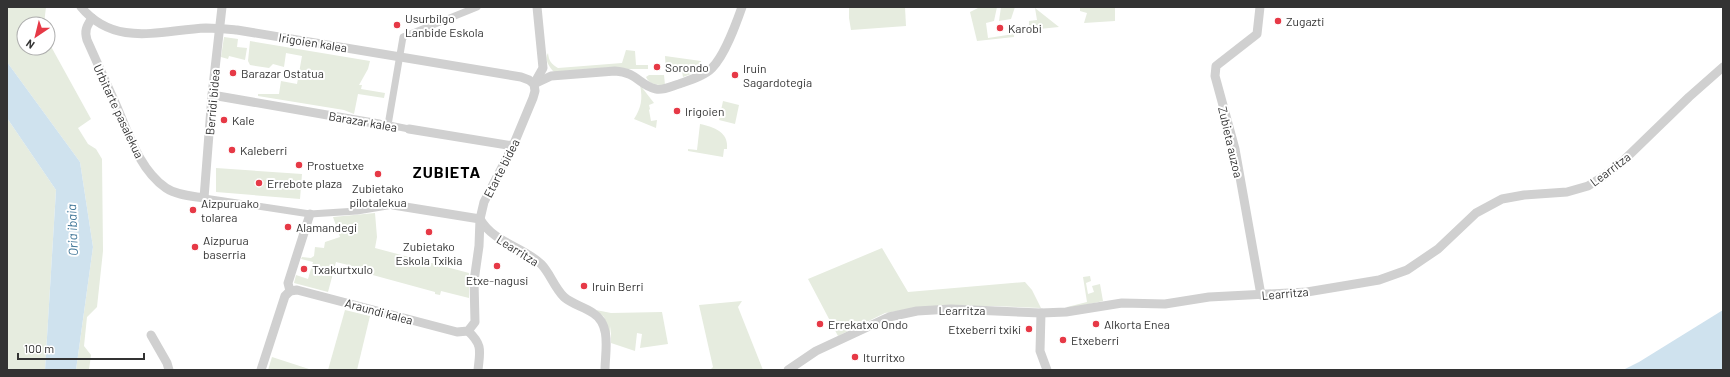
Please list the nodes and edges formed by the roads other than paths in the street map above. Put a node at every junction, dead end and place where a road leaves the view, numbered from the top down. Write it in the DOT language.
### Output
graph roads {
  1 [pos="81,7"];
  2 [pos="222,7"];
  3 [pos="477,7"];
  4 [pos="537,7"];
  5 [pos="742,7"];
  6 [pos="1260,7"];
  7 [pos="92,18"];
  8 [pos="220,28"];
  9 [pos="400,57"];
  10 [pos="1723,67"];
  11 [pos="534,84"];
  12 [pos="212,95"];
  13 [pos="383,124"];
  14 [pos="409,129"];
  15 [pos="513,146"];
  16 [pos="204,198"];
  17 [pos="393,205"];
  18 [pos="310,214"];
  19 [pos="480,220"];
  20 [pos="290,291"];
  21 [pos="1262,296"];
  22 [pos="1041,313"];
  23 [pos="468,331"];
  24 [pos="150,335"];
  25 [pos="169,370"];
  26 [pos="261,370"];
  27 [pos="478,370"];
  28 [pos="605,370"];
  29 [pos="788,370"];
  30 [pos="1046,370"];
  1 -- 7 [label="street"];
  2 -- 8 [label="street, Berridi bidea"];
  3 -- 9 [label="street"];
  4 -- 11 [label="street, Etarte bidea"];
  5 -- 11 [label="street"];
  6 -- 21 [label="street, Zubieta auzoa"];
  7 -- 8 [label="street, Irigoien kalea"];
  7 -- 16 [label="street, Urbitarte pasalekua"];
  8 -- 9 [label="street, Irigoien kalea"];
  8 -- 12 [label="street, Berridi bidea"];
  9 -- 11 [label="street, Irigoien kalea"];
  9 -- 13 [label="street"];
  10 -- 21 [label="street, Learritza"];
  11 -- 15 [label="street, Etarte bidea"];
  12 -- 13 [label="street, Barazar kalea"];
  12 -- 16 [label="street, Berridi bidea"];
  13 -- 14 [label="street, Barazar kalea"];
  14 -- 15 [label="street, Barazar kalea"];
  15 -- 19 [label="street, Etarte bidea"];
  16 -- 18 [label="street, Urbitarte pasalekua"];
  17 -- 18 [label="street, Urbitarte pasalekua"];
  17 -- 19 [label="street"];
  18 -- 20 [label="street"];
  19 -- 23 [label="street, Etarte bidea"];
  19 -- 28 [label="street, Learritza"];
  20 -- 23 [label="street, Araundi kalea"];
  20 -- 26 [label="street"];
  21 -- 22 [label="street, Learritza"];
  22 -- 29 [label="street, Learritza"];
  22 -- 30 [label="street"];
  23 -- 27 [label="street"];
  24 -- 25 [label="street"];
}
